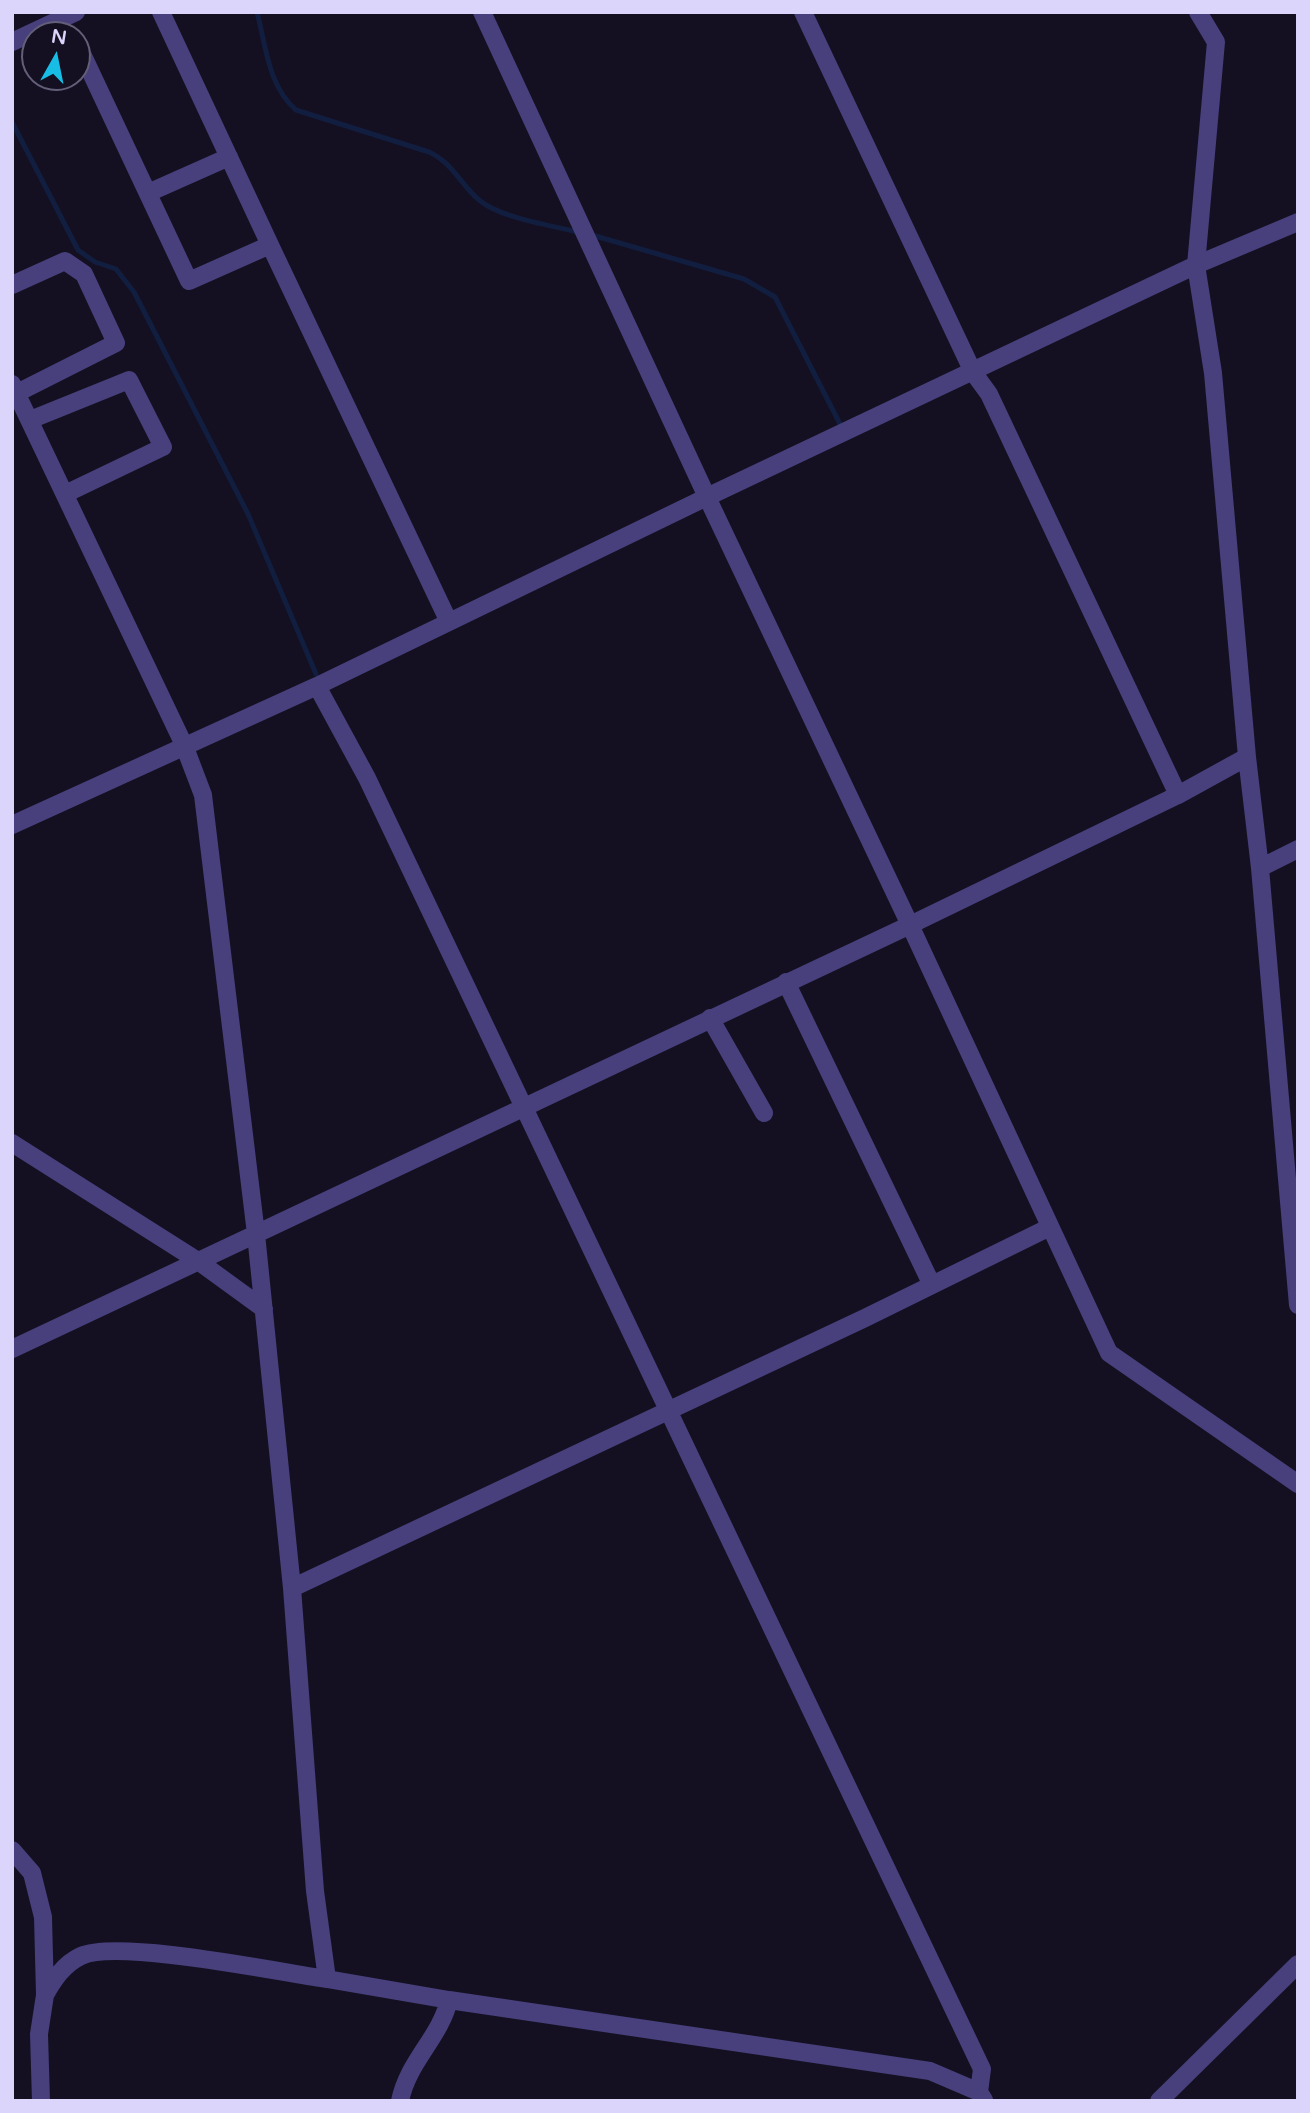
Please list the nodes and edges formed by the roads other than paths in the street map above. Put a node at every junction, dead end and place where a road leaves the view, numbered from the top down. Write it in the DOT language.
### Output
graph roads {
  1 [pos="161,12"];
  2 [pos="482,12"];
  3 [pos="803,12"];
  4 [pos="1198,12"];
  5 [pos="71,15"];
  6 [pos="12,43"];
  7 [pos="91,73"];
  8 [pos="229,157"];
  9 [pos="148,193"];
  10 [pos="1298,222"];
  11 [pos="270,245"];
  12 [pos="1196,265"];
  13 [pos="12,285"];
  14 [pos="972,372"];
  15 [pos="15,388"];
  16 [pos="30,421"];
  17 [pos="65,494"];
  18 [pos="707,497"];
  19 [pos="448,620"];
  20 [pos="317,686"];
  21 [pos="184,745"];
  22 [pos="1247,757"];
  23 [pos="1178,795"];
  24 [pos="12,825"];
  25 [pos="1298,849"];
  26 [pos="1260,868"];
  27 [pos="910,925"];
  28 [pos="786,982"];
  29 [pos="710,1018"];
  30 [pos="523,1107"];
  31 [pos="764,1113"];
  32 [pos="12,1143"];
  33 [pos="1292,1161"];
  34 [pos="1050,1227"];
  35 [pos="256,1234"];
  36 [pos="198,1261"];
  37 [pos="931,1283"];
  38 [pos="1298,1305"];
  39 [pos="264,1309"];
  40 [pos="12,1349"];
  41 [pos="669,1410"];
  42 [pos="1298,1484"];
  43 [pos="292,1588"];
  44 [pos="12,1850"];
  45 [pos="1298,1964"];
  46 [pos="327,1979"];
  47 [pos="45,1994"];
  48 [pos="449,2000"];
  49 [pos="982,2096"];
  50 [pos="1160,2100"];
  51 [pos="41,2101"];
  52 [pos="400,2101"];
  1 -- 8 [label="street"];
  2 -- 18 [label="street"];
  3 -- 14 [label="street"];
  4 -- 12 [label="street"];
  5 -- 6 [label="street"];
  7 -- 9 [label="street"];
  8 -- 9 [label="street"];
  8 -- 11 [label="street"];
  9 -- 11 [label="street"];
  10 -- 12 [label="street"];
  11 -- 19 [label="street"];
  12 -- 14 [label="street"];
  12 -- 22 [label="street"];
  13 -- 15 [label="street"];
  14 -- 18 [label="street"];
  14 -- 23 [label="street"];
  15 -- 16 [label="street"];
  16 -- 17 [label="street"];
  16 -- 17 [label="street"];
  17 -- 21 [label="street"];
  18 -- 19 [label="street"];
  18 -- 27 [label="street"];
  19 -- 20 [label="street"];
  20 -- 21 [label="street"];
  20 -- 30 [label="street"];
  21 -- 24 [label="street"];
  21 -- 35 [label="street"];
  22 -- 23 [label="street"];
  22 -- 26 [label="street"];
  23 -- 27 [label="street"];
  25 -- 26 [label="street"];
  26 -- 33 [label="street"];
  27 -- 28 [label="street"];
  27 -- 34 [label="street"];
  28 -- 29 [label="street"];
  28 -- 37 [label="street"];
  29 -- 30 [label="street"];
  29 -- 31 [label="street"];
  30 -- 35 [label="street"];
  30 -- 41 [label="street"];
  32 -- 36 [label="street"];
  33 -- 38 [label="street"];
  34 -- 37 [label="street"];
  34 -- 42 [label="street"];
  35 -- 36 [label="street"];
  35 -- 39 [label="street"];
  36 -- 39 [label="street"];
  36 -- 40 [label="street"];
  37 -- 41 [label="street"];
  39 -- 43 [label="street"];
  41 -- 43 [label="street"];
  41 -- 49 [label="street"];
  43 -- 46 [label="street"];
  44 -- 47 [label="street"];
  45 -- 50 [label="street"];
  46 -- 47 [label="street"];
  46 -- 48 [label="street"];
  47 -- 51 [label="street"];
  48 -- 49 [label="street"];
  48 -- 52 [label="street"];
}
